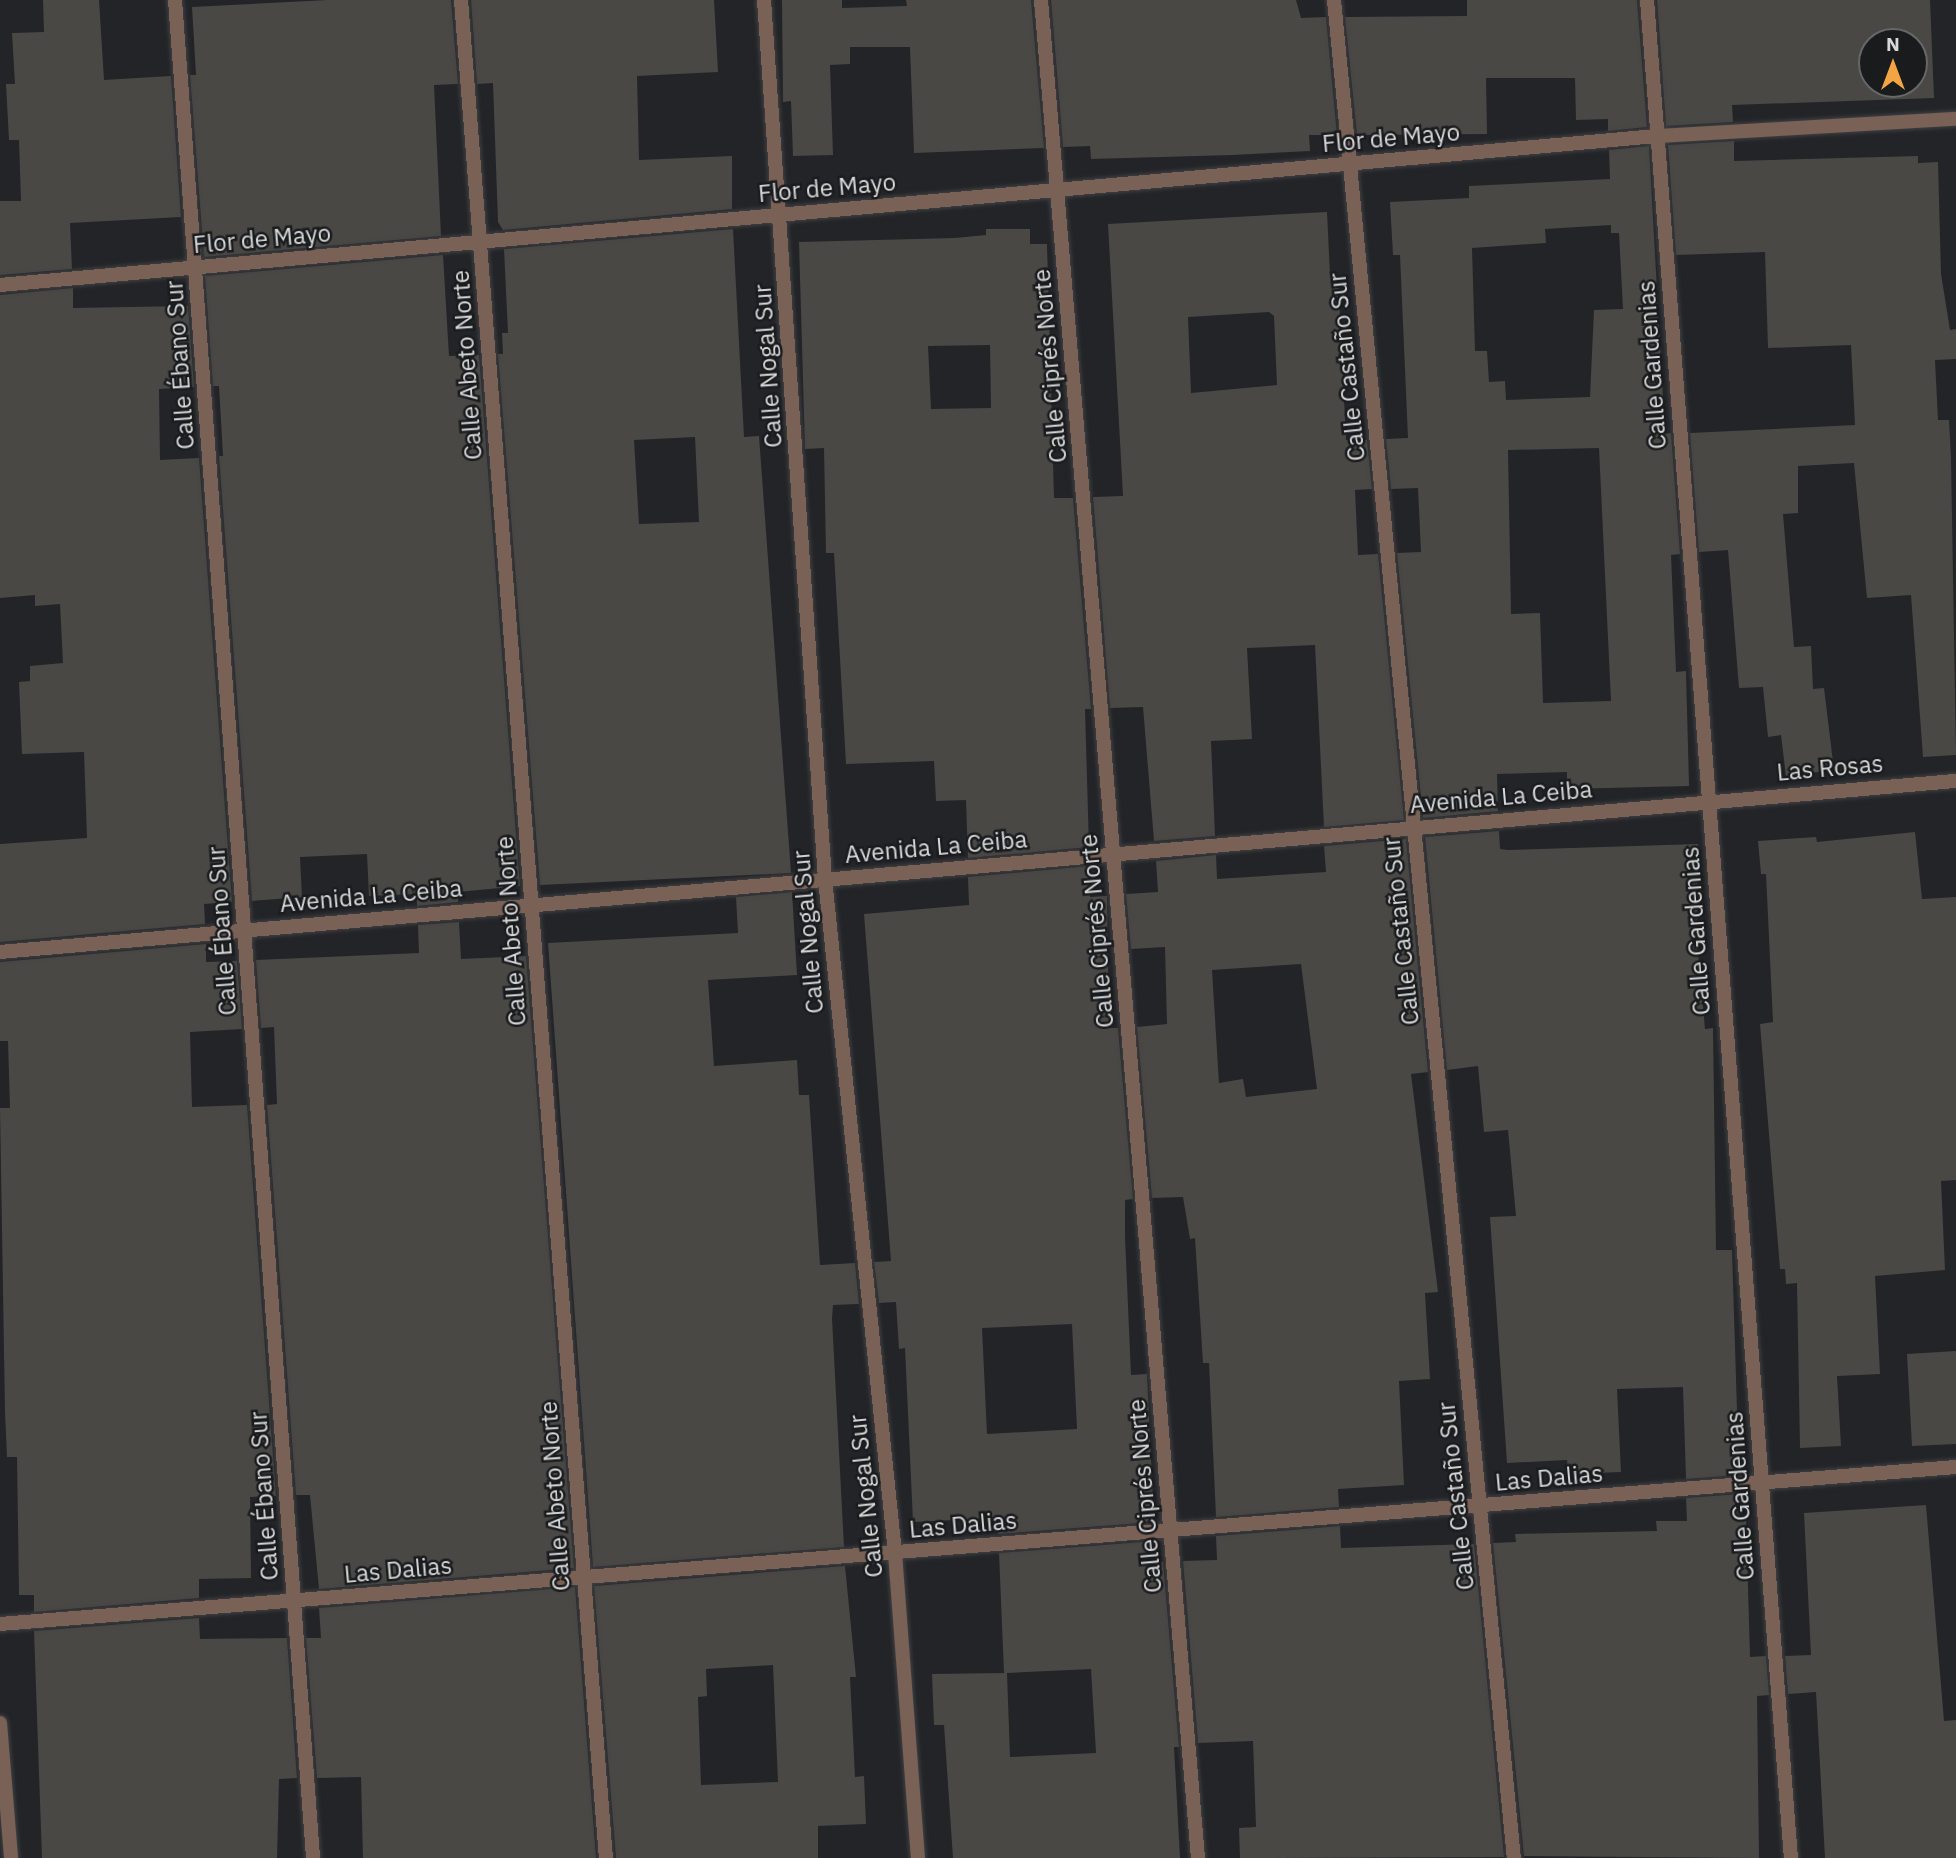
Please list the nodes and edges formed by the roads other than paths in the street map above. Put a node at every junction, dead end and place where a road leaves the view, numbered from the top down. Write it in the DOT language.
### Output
graph roads {
  1 [pos="175,0"];
  2 [pos="461,0"];
  3 [pos="764,0"];
  4 [pos="1041,0"];
  5 [pos="1334,0"];
  6 [pos="1647,0"];
  7 [pos="1956,119"];
  8 [pos="1657,136"];
  9 [pos="1350,164"];
  10 [pos="1058,191"];
  11 [pos="781,215"];
  12 [pos="481,242"];
  13 [pos="195,268"];
  14 [pos="0,285"];
  15 [pos="1956,781"];
  16 [pos="1709,801"];
  17 [pos="1414,827"];
  18 [pos="1114,853"];
  19 [pos="825,879"];
  20 [pos="532,905"];
  21 [pos="244,930"];
  22 [pos="0,952"];
  23 [pos="1956,1467"];
  24 [pos="1762,1483"];
  25 [pos="1480,1507"];
  26 [pos="1171,1531"];
  27 [pos="895,1553"];
  28 [pos="584,1578"];
  29 [pos="294,1601"];
  30 [pos="0,1624"];
  31 [pos="0,1723"];
  32 [pos="11,1858"];
  33 [pos="313,1858"];
  34 [pos="606,1858"];
  35 [pos="918,1858"];
  36 [pos="1198,1858"];
  37 [pos="1514,1858"];
  38 [pos="1791,1858"];
  1 -- 13 [label="street, Calle Ébano Sur"];
  2 -- 12 [label="street, Calle Abeto Norte"];
  3 -- 11 [label="street, Calle Nogal Sur"];
  4 -- 10 [label="street, Calle Ciprés Norte"];
  5 -- 9 [label="street, Calle Castaño Sur"];
  6 -- 8 [label="street, Calle Gardenias"];
  7 -- 8 [label="street, Flor de Mayo"];
  8 -- 9 [label="street, Flor de Mayo"];
  8 -- 16 [label="street, Calle Gardenias"];
  9 -- 10 [label="street, Flor de Mayo"];
  9 -- 17 [label="street, Calle Castaño Sur"];
  10 -- 11 [label="street, Flor de Mayo"];
  10 -- 18 [label="street, Calle Ciprés Norte"];
  11 -- 12 [label="street, Flor de Mayo"];
  11 -- 19 [label="street, Calle Nogal Sur"];
  12 -- 13 [label="street, Flor de Mayo"];
  12 -- 20 [label="street, Calle Abeto Norte"];
  13 -- 14 [label="street, Flor de Mayo"];
  13 -- 21 [label="street, Calle Ébano Sur"];
  15 -- 16 [label="street, Las Rosas"];
  16 -- 17 [label="street, Avenida La Ceiba"];
  16 -- 24 [label="street, Calle Gardenias"];
  17 -- 18 [label="street, Avenida La Ceiba"];
  17 -- 25 [label="street, Calle Castaño Sur"];
  18 -- 19 [label="street, Avenida La Ceiba"];
  18 -- 26 [label="street, Calle Ciprés Norte"];
  19 -- 20 [label="street, Avenida La Ceiba"];
  19 -- 27 [label="street, Calle Nogal Sur"];
  20 -- 21 [label="street, Avenida La Ceiba"];
  20 -- 28 [label="street, Calle Abeto Norte"];
  21 -- 22 [label="street, Avenida La Ceiba"];
  21 -- 29 [label="street, Calle Ébano Sur"];
  23 -- 24 [label="street, Las Dalias"];
  24 -- 25 [label="street, Las Dalias"];
  24 -- 38 [label="street, Calle Gardenias"];
  25 -- 26 [label="street, Las Dalias"];
  25 -- 37 [label="street, Calle Castaño Sur"];
  26 -- 27 [label="street, Las Dalias"];
  26 -- 36 [label="street, Calle Ciprés Norte"];
  27 -- 28 [label="street, Las Dalias"];
  27 -- 35 [label="street, Calle Nogal Sur"];
  28 -- 29 [label="street, Las Dalias"];
  28 -- 34 [label="street, Calle Abeto Norte"];
  29 -- 30 [label="street, Las Dalias"];
  29 -- 33 [label="street, Calle Ébano Sur"];
  31 -- 32 [label="street"];
}
